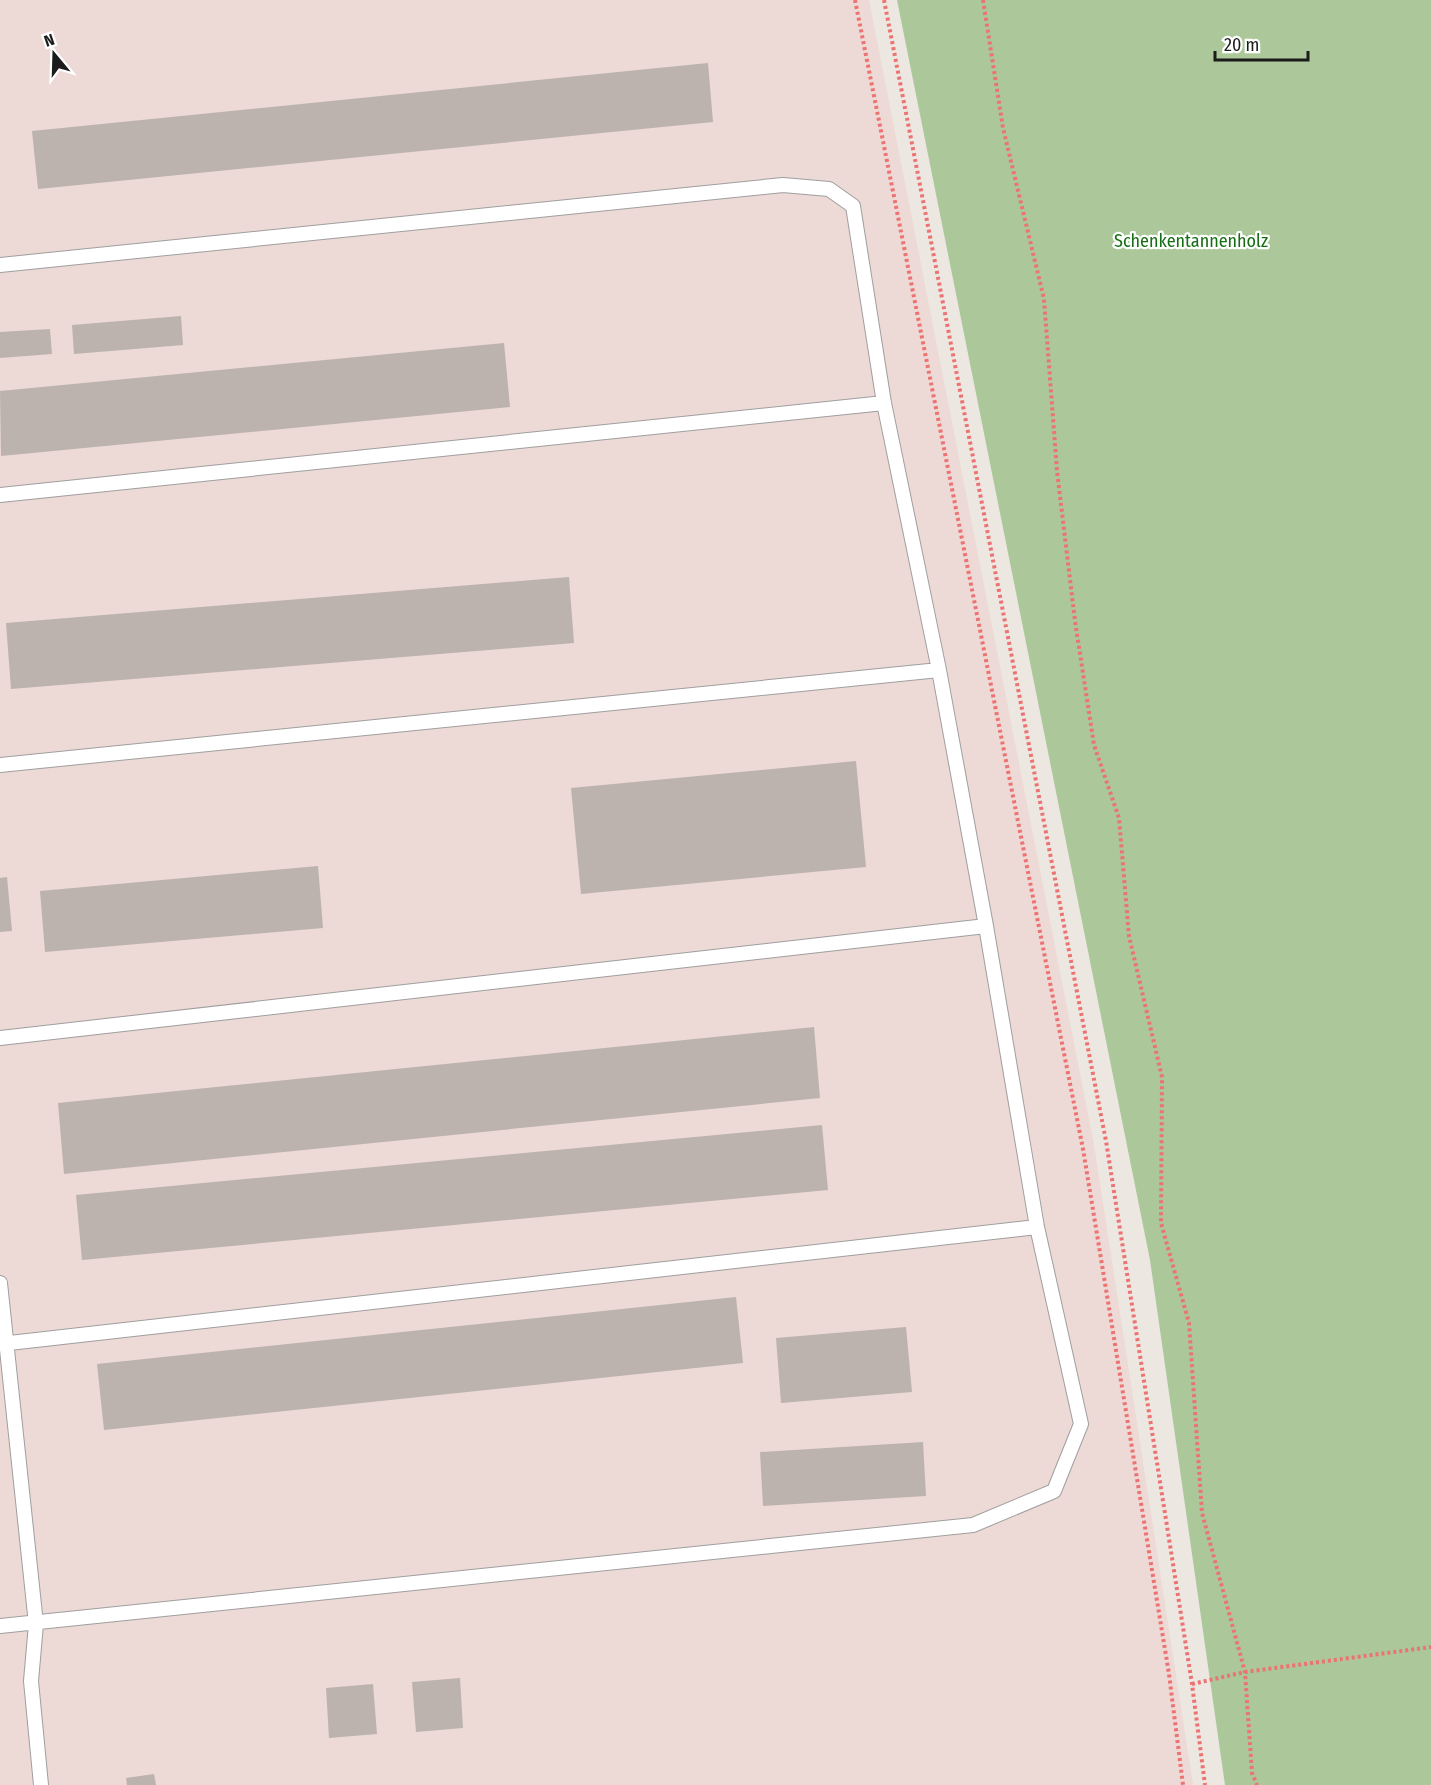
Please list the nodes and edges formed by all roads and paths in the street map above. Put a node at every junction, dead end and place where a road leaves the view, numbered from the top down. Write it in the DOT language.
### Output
graph roads {
  1 [pos="855,0"];
  2 [pos="884,0"];
  3 [pos="983,0"];
  4 [pos="0,265"];
  5 [pos="884,403"];
  6 [pos="0,495"];
  7 [pos="939,670"];
  8 [pos="0,765"];
  9 [pos="986,926"];
  10 [pos="0,1038"];
  11 [pos="1037,1227"];
  12 [pos="0,1283"];
  13 [pos="3,1344"];
  14 [pos="36,1624"];
  15 [pos="0,1626"];
  16 [pos="1431,1647"];
  17 [pos="1245,1672"];
  18 [pos="1192,1684"];
  19 [pos="41,1785"];
  20 [pos="1183,1785"];
  21 [pos="1205,1785"];
  22 [pos="1257,1785"];
  1 -- 20 [label="path"];
  2 -- 18 [label="path"];
  3 -- 17 [label="path"];
  4 -- 5 [label="lane"];
  5 -- 6 [label="lane"];
  5 -- 7 [label="lane"];
  7 -- 8 [label="lane"];
  7 -- 9 [label="lane"];
  9 -- 10 [label="lane"];
  9 -- 11 [label="lane"];
  11 -- 13 [label="lane"];
  11 -- 14 [label="lane"];
  12 -- 13 [label="lane"];
  13 -- 14 [label="lane"];
  14 -- 15 [label="lane"];
  14 -- 19 [label="lane"];
  16 -- 17 [label="path"];
  17 -- 18 [label="path"];
  17 -- 22 [label="path"];
  18 -- 21 [label="path"];
}
